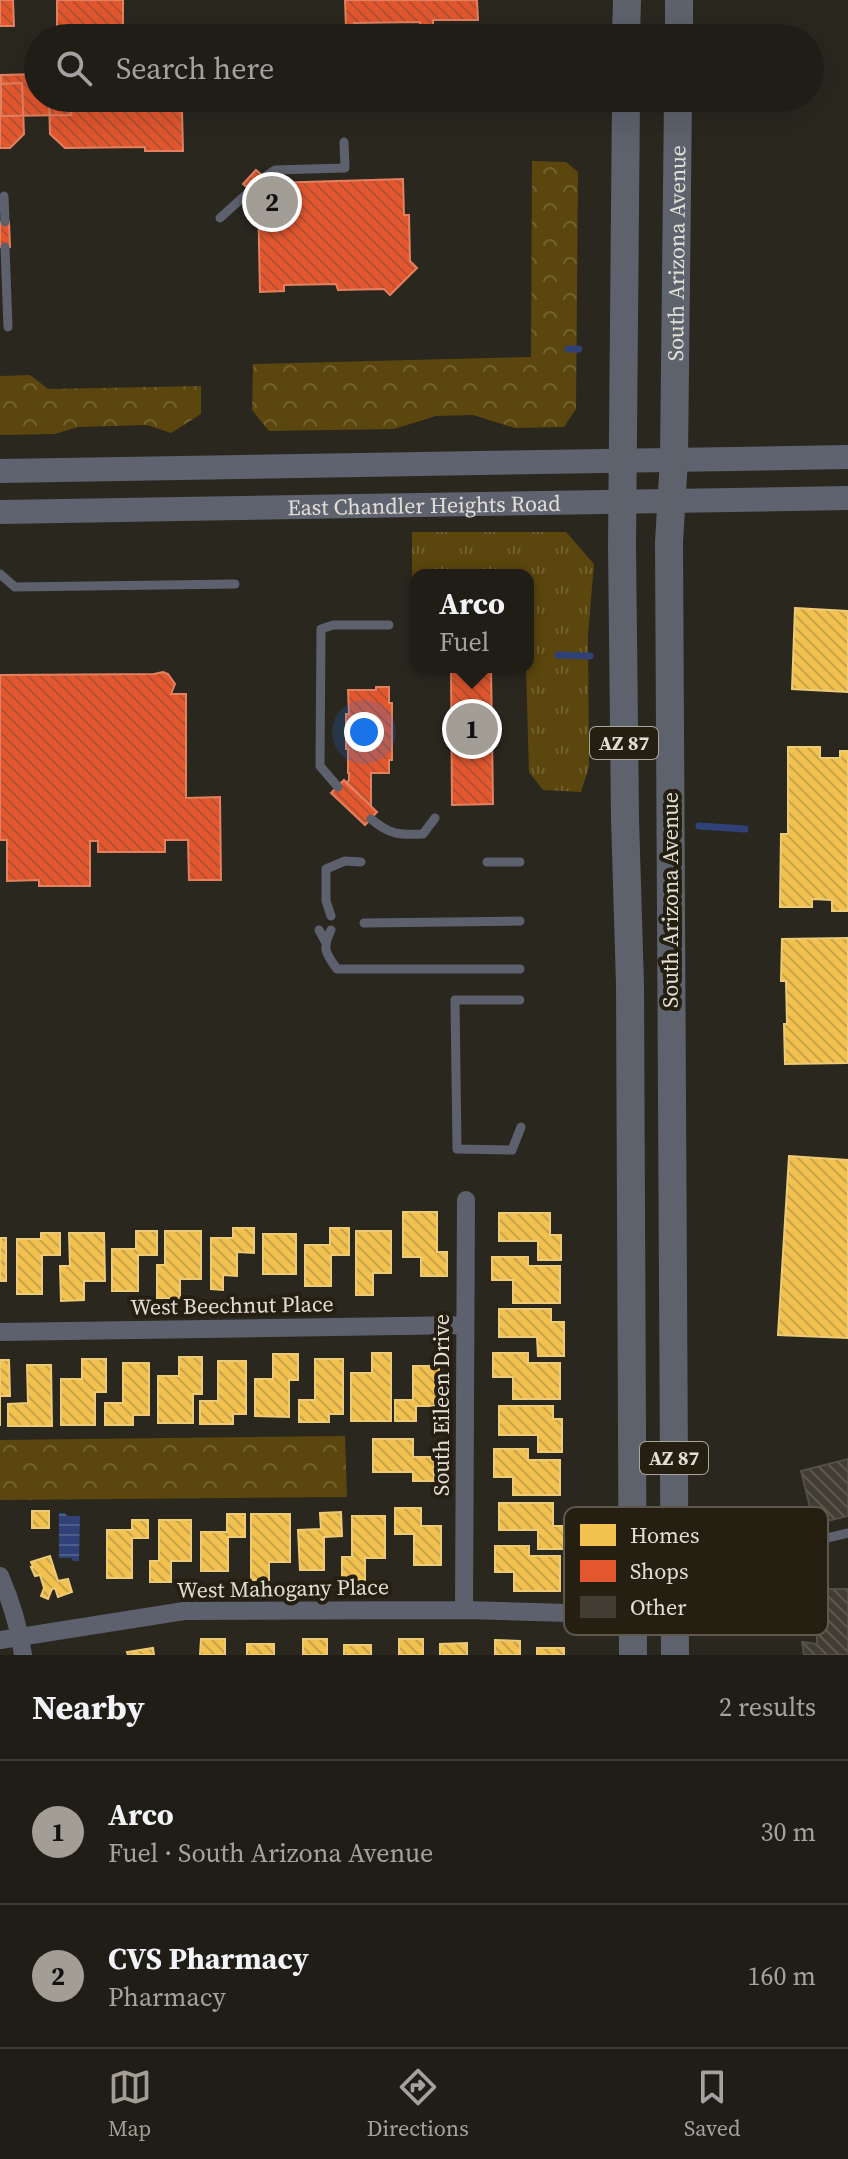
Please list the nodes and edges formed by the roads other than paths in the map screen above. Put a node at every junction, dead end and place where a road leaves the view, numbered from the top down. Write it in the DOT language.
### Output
graph roads {
  1 [pos="627,0"];
  2 [pos="679,0"];
  3 [pos="626,24"];
  4 [pos="679,24"];
  5 [pos="626,112"];
  6 [pos="678,112"];
  7 [pos="344,142"];
  8 [pos="266,176"];
  9 [pos="251,190"];
  10 [pos="4,196"];
  11 [pos="220,218"];
  12 [pos="5,222"];
  13 [pos="5,247"];
  14 [pos="8,327"];
  15 [pos="848,457"];
  16 [pos="674,459"];
  17 [pos="623,461"];
  18 [pos="0,471"];
  19 [pos="848,498"];
  20 [pos="670,500"];
  21 [pos="622,501"];
  22 [pos="0,512"];
  23 [pos="0,574"];
  24 [pos="235,584"];
  25 [pos="389,625"];
  26 [pos="338,787"];
  27 [pos="435,818"];
  28 [pos="371,819"];
  29 [pos="361,862"];
  30 [pos="487,862"];
  31 [pos="520,862"];
  32 [pos="326,901"];
  33 [pos="319,916"];
  34 [pos="331,916"];
  35 [pos="520,921"];
  36 [pos="364,923"];
  37 [pos="319,930"];
  38 [pos="331,930"];
  39 [pos="325,941"];
  40 [pos="520,969"];
  41 [pos="520,1000"];
  42 [pos="521,1127"];
  43 [pos="631,1129"];
  44 [pos="672,1129"];
  45 [pos="466,1200"];
  46 [pos="465,1325"];
  47 [pos="0,1332"];
  48 [pos="632,1507"];
  49 [pos="674,1507"];
  50 [pos="848,1533"];
  51 [pos="828,1538"];
  52 [pos="0,1576"];
  53 [pos="464,1610"];
  54 [pos="564,1613"];
  55 [pos="633,1635"];
  56 [pos="675,1635"];
  57 [pos="0,1640"];
  58 [pos="22,1646"];
  59 [pos="633,1655"];
  60 [pos="675,1655"];
  1 -- 3 [label="main road"];
  2 -- 4 [label="main road"];
  5 -- 17 [label="main road, South Arizona Avenue / AZ 87"];
  6 -- 16 [label="main road, South Arizona Avenue / AZ 87"];
  7 -- 8 [label="lane"];
  9 -- 11 [label="lane"];
  10 -- 12 [label="lane"];
  13 -- 14 [label="lane"];
  15 -- 16 [label="main road, East Chandler Heights Road"];
  16 -- 17 [label="main road, East Chandler Heights Road"];
  16 -- 20 [label="main road, South Arizona Avenue / AZ 87"];
  17 -- 18 [label="main road, East Chandler Heights Road"];
  17 -- 21 [label="main road, South Arizona Avenue / AZ 87"];
  19 -- 20 [label="main road, East Chandler Heights Road"];
  20 -- 21 [label="main road, East Chandler Heights Road"];
  20 -- 44 [label="main road, South Arizona Avenue / AZ 87"];
  21 -- 22 [label="main road, East Chandler Heights Road"];
  21 -- 43 [label="main road, South Arizona Avenue / AZ 87"];
  23 -- 24 [label="lane"];
  25 -- 26 [label="lane"];
  27 -- 28 [label="lane"];
  29 -- 32 [label="lane"];
  30 -- 31 [label="lane"];
  32 -- 33 [label="lane"];
  32 -- 34 [label="lane"];
  35 -- 36 [label="lane"];
  37 -- 39 [label="lane"];
  38 -- 39 [label="lane"];
  39 -- 40 [label="lane"];
  41 -- 42 [label="lane"];
  43 -- 44 [label="main road"];
  43 -- 48 [label="main road, South Arizona Avenue / AZ 87"];
  44 -- 49 [label="main road, South Arizona Avenue / AZ 87"];
  45 -- 46 [label="street, South Eileen Drive"];
  46 -- 47 [label="street, West Beechnut Place"];
  46 -- 53 [label="street, South Eileen Drive"];
  50 -- 51 [label="lane"];
  52 -- 58 [label="street"];
  53 -- 54 [label="street, West Mahogany Place"];
  53 -- 58 [label="street, West Mahogany Place"];
  55 -- 59 [label="main road, South Arizona Avenue / AZ 87"];
  56 -- 60 [label="main road, South Arizona Avenue / AZ 87"];
  57 -- 58 [label="street, West Mahogany Place"];
}
